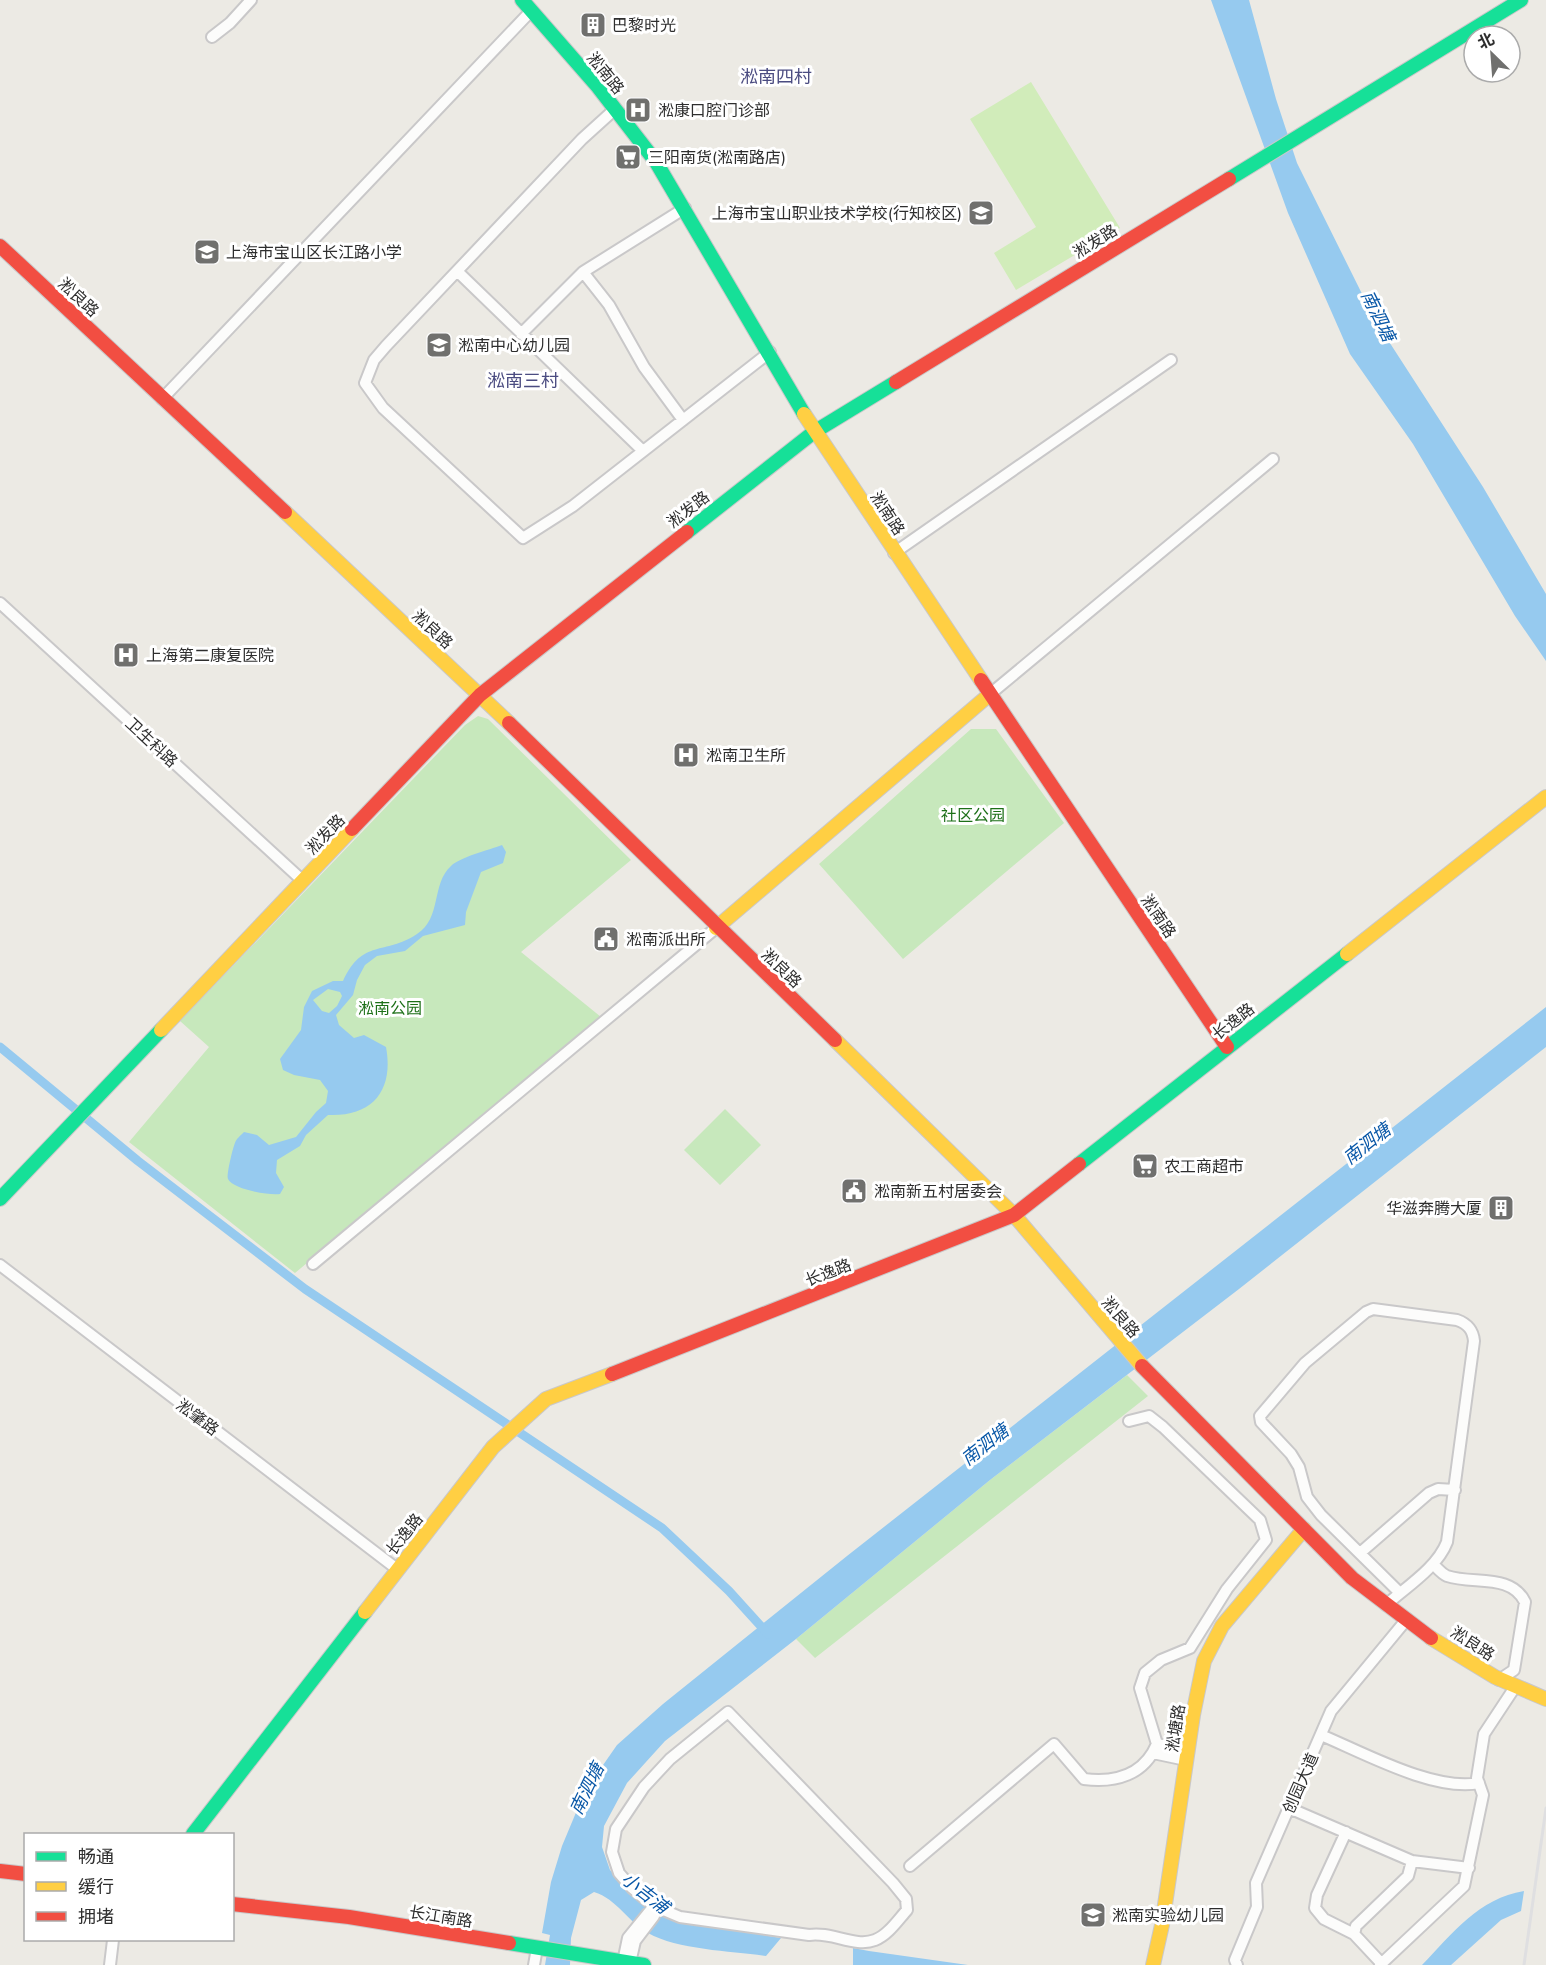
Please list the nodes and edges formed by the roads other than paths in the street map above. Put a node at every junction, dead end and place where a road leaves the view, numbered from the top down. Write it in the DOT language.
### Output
graph roads {
  1 [pos="251,0"];
  2 [pos="1521,0"];
  3 [pos="526,5"];
  4 [pos="212,37"];
  5 [pos="614,110"];
  6 [pos="685,208"];
  7 [pos="0,246"];
  8 [pos="458,272"];
  9 [pos="583,272"];
  10 [pos="521,334"];
  11 [pos="770,352"];
  12 [pos="1171,360"];
  13 [pos="162,399"];
  14 [pos="683,420"];
  15 [pos="814,432"];
  16 [pos="643,452"];
  17 [pos="1273,459"];
  18 [pos="894,553"];
  19 [pos="0,603"];
  20 [pos="480,695"];
  21 [pos="989,695"];
  22 [pos="1546,797"];
  23 [pos="303,881"];
  24 [pos="717,928"];
  25 [pos="1227,1047"];
  26 [pos="0,1199"];
  27 [pos="1014,1215"];
  28 [pos="313,1264"];
  29 [pos="0,1265"];
  30 [pos="1129,1420"];
  31 [pos="1455,1490"];
  32 [pos="1304,1529"];
  33 [pos="1360,1553"];
  34 [pos="1433,1564"];
  35 [pos="397,1569"];
  36 [pos="1400,1593"];
  37 [pos="1386,1605"];
  38 [pos="1407,1619"];
  39 [pos="1499,1680"];
  40 [pos="1515,1688"];
  41 [pos="1546,1698"];
  42 [pos="1321,1735"];
  43 [pos="1155,1748"];
  44 [pos="1187,1755"];
  45 [pos="1479,1783"];
  46 [pos="1289,1808"];
  47 [pos="1346,1832"];
  48 [pos="194,1833"];
  49 [pos="1412,1861"];
  50 [pos="910,1866"];
  51 [pos="1469,1868"];
  52 [pos="0,1871"];
  53 [pos="24,1875"];
  54 [pos="234,1904"];
  55 [pos="655,1911"];
  56 [pos="1354,1934"];
  57 [pos="113,1941"];
  58 [pos="542,1949"];
  59 [pos="633,1963"];
  60 [pos="1381,1964"];
  61 [pos="110,1965"];
  62 [pos="534,1965"];
  63 [pos="1152,1965"];
  64 [pos="1237,1965"];
  1 -- 4 [label="street"];
  2 -- 15 [label="street, 淞发路"];
  3 -- 5 [label="street, 淞南路"];
  3 -- 13 [label="street"];
  5 -- 6 [label="street, 淞南路"];
  5 -- 8 [label="street"];
  6 -- 9 [label="street"];
  6 -- 11 [label="street, 淞南路"];
  7 -- 13 [label="street, 淞良路"];
  8 -- 10 [label="street"];
  8 -- 16 [label="street"];
  9 -- 10 [label="street"];
  9 -- 14 [label="street"];
  10 -- 16 [label="street"];
  11 -- 14 [label="street"];
  11 -- 15 [label="street, 淞南路"];
  12 -- 18 [label="street"];
  13 -- 20 [label="street, 淞良路"];
  14 -- 16 [label="street"];
  15 -- 18 [label="street, 淞南路"];
  15 -- 20 [label="street, 淞发路"];
  17 -- 21 [label="street"];
  18 -- 21 [label="street, 淞南路"];
  19 -- 23 [label="street, 卫生科路"];
  20 -- 23 [label="street, 淞发路"];
  20 -- 24 [label="street, 淞良路"];
  21 -- 24 [label="street"];
  21 -- 25 [label="street, 淞南路"];
  22 -- 25 [label="street, 长逸路"];
  23 -- 26 [label="street, 淞发路"];
  24 -- 27 [label="street, 淞良路"];
  24 -- 28 [label="street"];
  25 -- 27 [label="street, 长逸路"];
  27 -- 32 [label="street, 淞良路"];
  27 -- 35 [label="street, 长逸路"];
  29 -- 35 [label="street, 淞肇路"];
  30 -- 43 [label="street"];
  31 -- 33 [label="street"];
  31 -- 33 [label="street"];
  31 -- 34 [label="street"];
  32 -- 37 [label="street, 淞良路"];
  32 -- 44 [label="street, 淞塘路"];
  33 -- 36 [label="street"];
  34 -- 36 [label="street"];
  34 -- 39 [label="street"];
  35 -- 48 [label="street, 长逸路"];
  36 -- 37 [label="street"];
  37 -- 38 [label="street, 淞良路"];
  38 -- 39 [label="street, 淞良路"];
  38 -- 42 [label="street, 创园大道"];
  39 -- 40 [label="street, 淞良路"];
  40 -- 41 [label="street, 淞良路"];
  40 -- 45 [label="street"];
  42 -- 45 [label="street"];
  42 -- 46 [label="street, 创园大道"];
  43 -- 44 [label="street"];
  43 -- 50 [label="street"];
  44 -- 63 [label="street, 淞塘路"];
  45 -- 51 [label="street"];
  46 -- 47 [label="street"];
  46 -- 64 [label="street, 创园大道"];
  47 -- 49 [label="street"];
  47 -- 56 [label="street"];
  49 -- 51 [label="street"];
  49 -- 56 [label="street"];
  51 -- 60 [label="street"];
  52 -- 53 [label="street"];
  54 -- 58 [label="street, 长江南路"];
  55 -- 55 [label="street"];
  55 -- 59 [label="street"];
  56 -- 60 [label="street"];
  57 -- 61 [label="street"];
  58 -- 59 [label="street, 长江南路"];
  58 -- 62 [label="street"];
}
